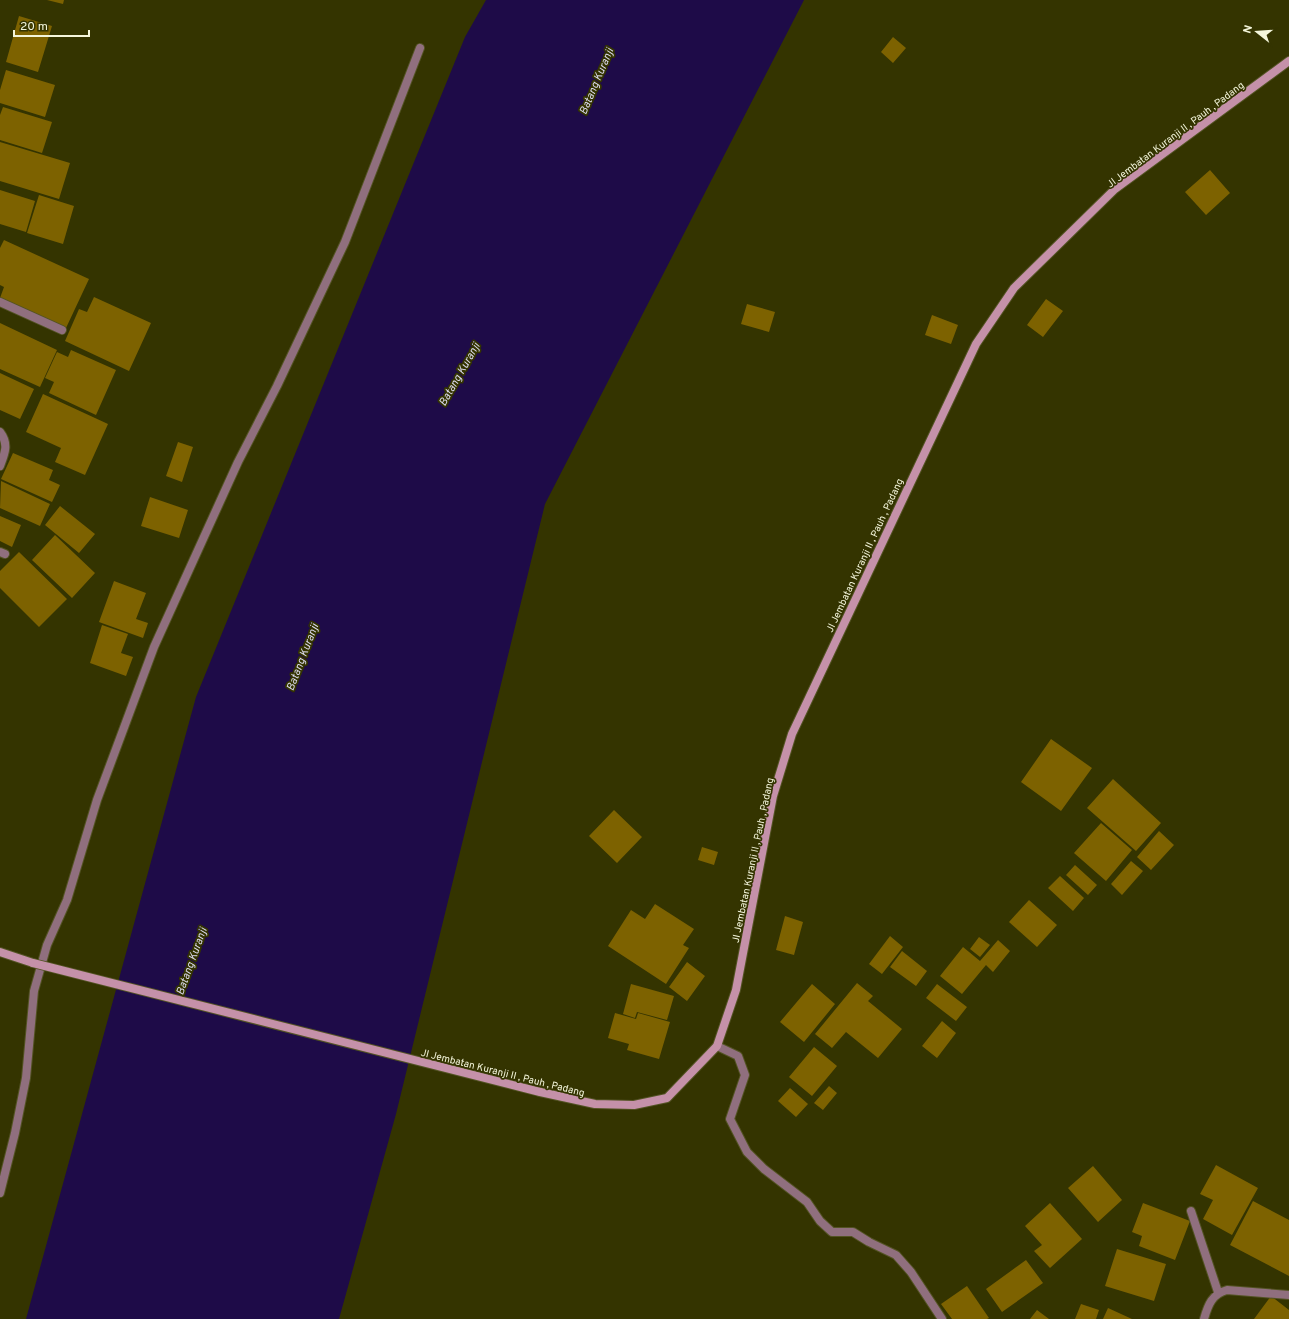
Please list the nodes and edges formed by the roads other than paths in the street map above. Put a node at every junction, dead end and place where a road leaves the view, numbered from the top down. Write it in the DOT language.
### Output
graph roads {
  1 [pos="420,48"];
  2 [pos="1289,61"];
  3 [pos="0,302"];
  4 [pos="62,330"];
  5 [pos="0,432"];
  6 [pos="0,466"];
  7 [pos="0,952"];
  8 [pos="717,1046"];
  9 [pos="0,1193"];
  10 [pos="1190,1210"];
  11 [pos="1218,1292"];
  12 [pos="1289,1295"];
  13 [pos="942,1319"];
  14 [pos="1204,1319"];
  1 -- 9 [label="street"];
  2 -- 8 [label="street, Jl Jembatan Kuranji II , Pauh , Padang"];
  3 -- 4 [label="street"];
  5 -- 6 [label="street"];
  7 -- 8 [label="street, Jl Jembatan Kuranji II , Pauh , Padang, bridge"];
  8 -- 13 [label="street"];
  10 -- 11 [label="street"];
  11 -- 12 [label="street"];
  11 -- 14 [label="street"];
}
